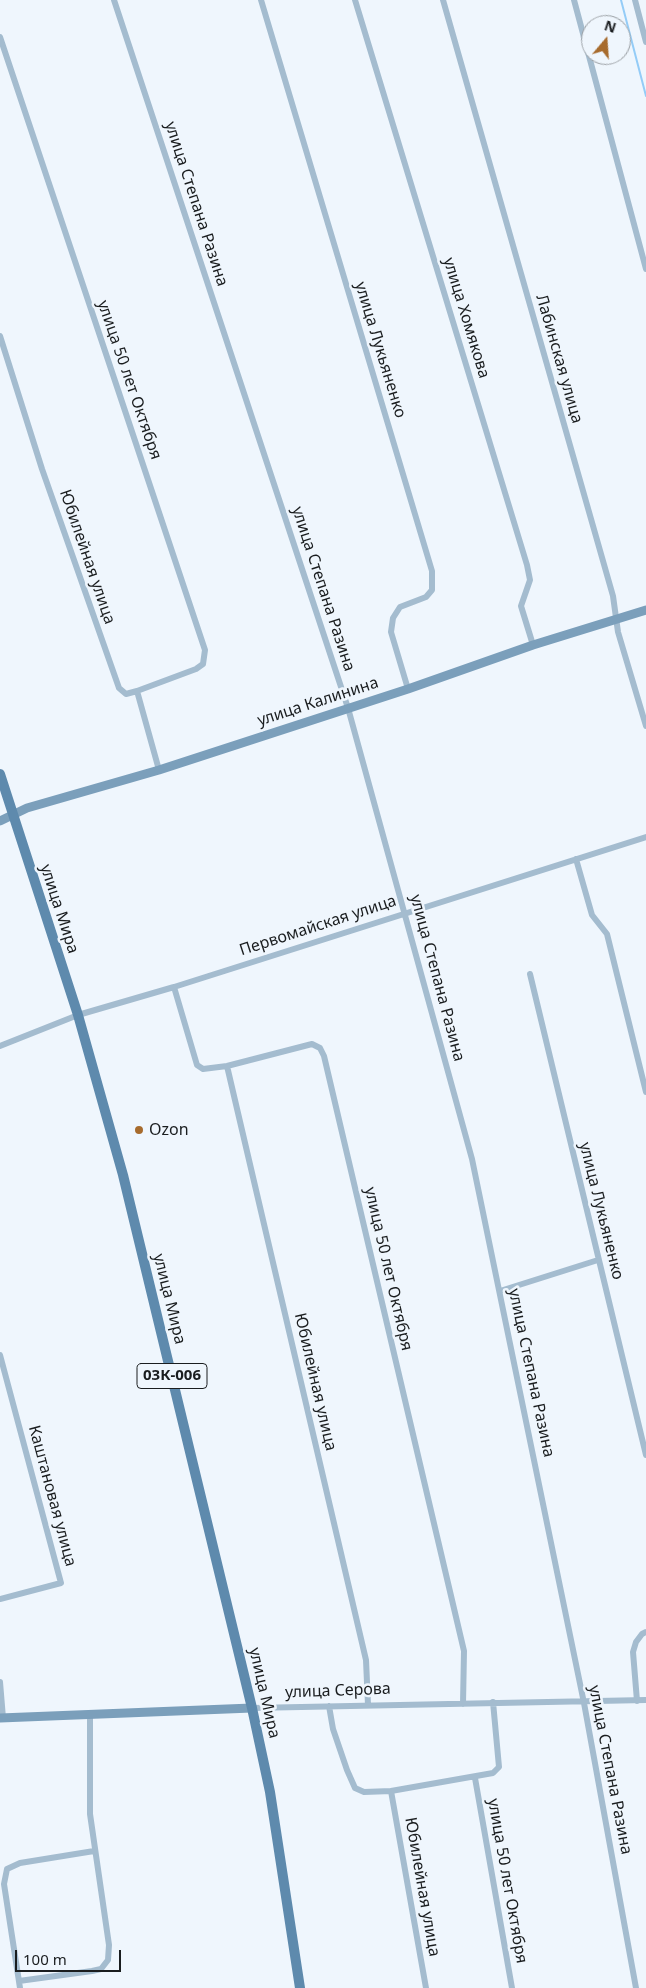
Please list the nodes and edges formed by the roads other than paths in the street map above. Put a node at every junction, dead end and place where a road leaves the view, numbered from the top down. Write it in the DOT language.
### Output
graph roads {
  1 [pos="114,0"];
  2 [pos="261,0"];
  3 [pos="355,0"];
  4 [pos="443,0"];
  5 [pos="574,0"];
  6 [pos="635,0"];
  7 [pos="0,37"];
  8 [pos="646,42"];
  9 [pos="646,269"];
  10 [pos="0,336"];
  11 [pos="646,610"];
  12 [pos="615,619"];
  13 [pos="532,645"];
  14 [pos="408,688"];
  15 [pos="137,691"];
  16 [pos="348,708"];
  17 [pos="646,726"];
  18 [pos="159,770"];
  19 [pos="0,774"];
  20 [pos="13,815"];
  21 [pos="0,821"];
  22 [pos="646,837"];
  23 [pos="576,859"];
  24 [pos="405,912"];
  25 [pos="530,974"];
  26 [pos="174,987"];
  27 [pos="78,1015"];
  28 [pos="0,1046"];
  29 [pos="227,1066"];
  30 [pos="646,1092"];
  31 [pos="598,1260"];
  32 [pos="500,1291"];
  33 [pos="0,1355"];
  34 [pos="646,1455"];
  35 [pos="0,1599"];
  36 [pos="646,1632"];
  37 [pos="0,1682"];
  38 [pos="646,1700"];
  39 [pos="637,1701"];
  40 [pos="493,1702"];
  41 [pos="584,1703"];
  42 [pos="463,1704"];
  43 [pos="368,1705"];
  44 [pos="329,1706"];
  45 [pos="252,1708"];
  46 [pos="90,1714"];
  47 [pos="2,1718"];
  48 [pos="476,1778"];
  49 [pos="392,1791"];
  50 [pos="94,1852"];
  51 [pos="19,1984"];
  52 [pos="300,1988"];
  53 [pos="426,1988"];
  54 [pos="512,1988"];
  55 [pos="636,1988"];
  1 -- 16 [label="street, улица Степана Разина"];
  2 -- 14 [label="street, улица Лукьяненко"];
  3 -- 13 [label="street, улица Хомякова"];
  4 -- 12 [label="street, Лабинская улица"];
  5 -- 9 [label="street"];
  6 -- 8 [label="street"];
  7 -- 15 [label="street, улица 50 лет Октября"];
  10 -- 15 [label="street, Юбилейная улица"];
  11 -- 12 [label="street, улица Калинина"];
  12 -- 13 [label="street, улица Калинина"];
  12 -- 17 [label="street, Лабинская улица"];
  13 -- 14 [label="street, улица Калинина"];
  14 -- 16 [label="street, улица Калинина"];
  15 -- 18 [label="street"];
  16 -- 18 [label="street, улица Калинина"];
  16 -- 24 [label="street, улица Степана Разина"];
  18 -- 20 [label="street, улица Калинина"];
  19 -- 20 [label="main road, улица Мира / 03К-006"];
  20 -- 21 [label="street, улица Калинина"];
  20 -- 27 [label="main road, улица Мира / 03К-006"];
  22 -- 23 [label="street, Первомайская улица"];
  23 -- 24 [label="street, Первомайская улица"];
  23 -- 30 [label="street"];
  24 -- 26 [label="street, Первомайская улица"];
  24 -- 32 [label="street, улица Степана Разина"];
  25 -- 31 [label="street, улица Лукьяненко"];
  26 -- 27 [label="street, Первомайская улица"];
  26 -- 29 [label="street, улица 50 лет Октября"];
  27 -- 28 [label="street, Первомайская улица"];
  27 -- 45 [label="main road, улица Мира / 03К-006"];
  29 -- 42 [label="street, улица 50 лет Октября"];
  29 -- 43 [label="street, Юбилейная улица"];
  31 -- 32 [label="street"];
  31 -- 34 [label="street, улица Лукьяненко"];
  32 -- 41 [label="street, улица Степана Разина"];
  33 -- 35 [label="street, Каштановая улица"];
  36 -- 39 [label="street"];
  37 -- 47 [label="street"];
  38 -- 39 [label="street, улица Серова"];
  39 -- 41 [label="street, улица Серова"];
  40 -- 41 [label="street, улица Серова"];
  40 -- 42 [label="street, улица Серова"];
  40 -- 48 [label="street"];
  41 -- 55 [label="street, улица Степана Разина"];
  42 -- 43 [label="street, улица Серова"];
  43 -- 44 [label="street, улица Серова"];
  44 -- 45 [label="street, улица Серова"];
  44 -- 49 [label="street"];
  45 -- 46 [label="street, улица Серова"];
  45 -- 52 [label="main road, улица Мира / 03К-006"];
  46 -- 47 [label="street, улица Серова"];
  46 -- 50 [label="street"];
  48 -- 49 [label="street"];
  48 -- 54 [label="street, улица 50 лет Октября"];
  49 -- 53 [label="street, Юбилейная улица"];
  50 -- 51 [label="street"];
  50 -- 51 [label="street"];
}
